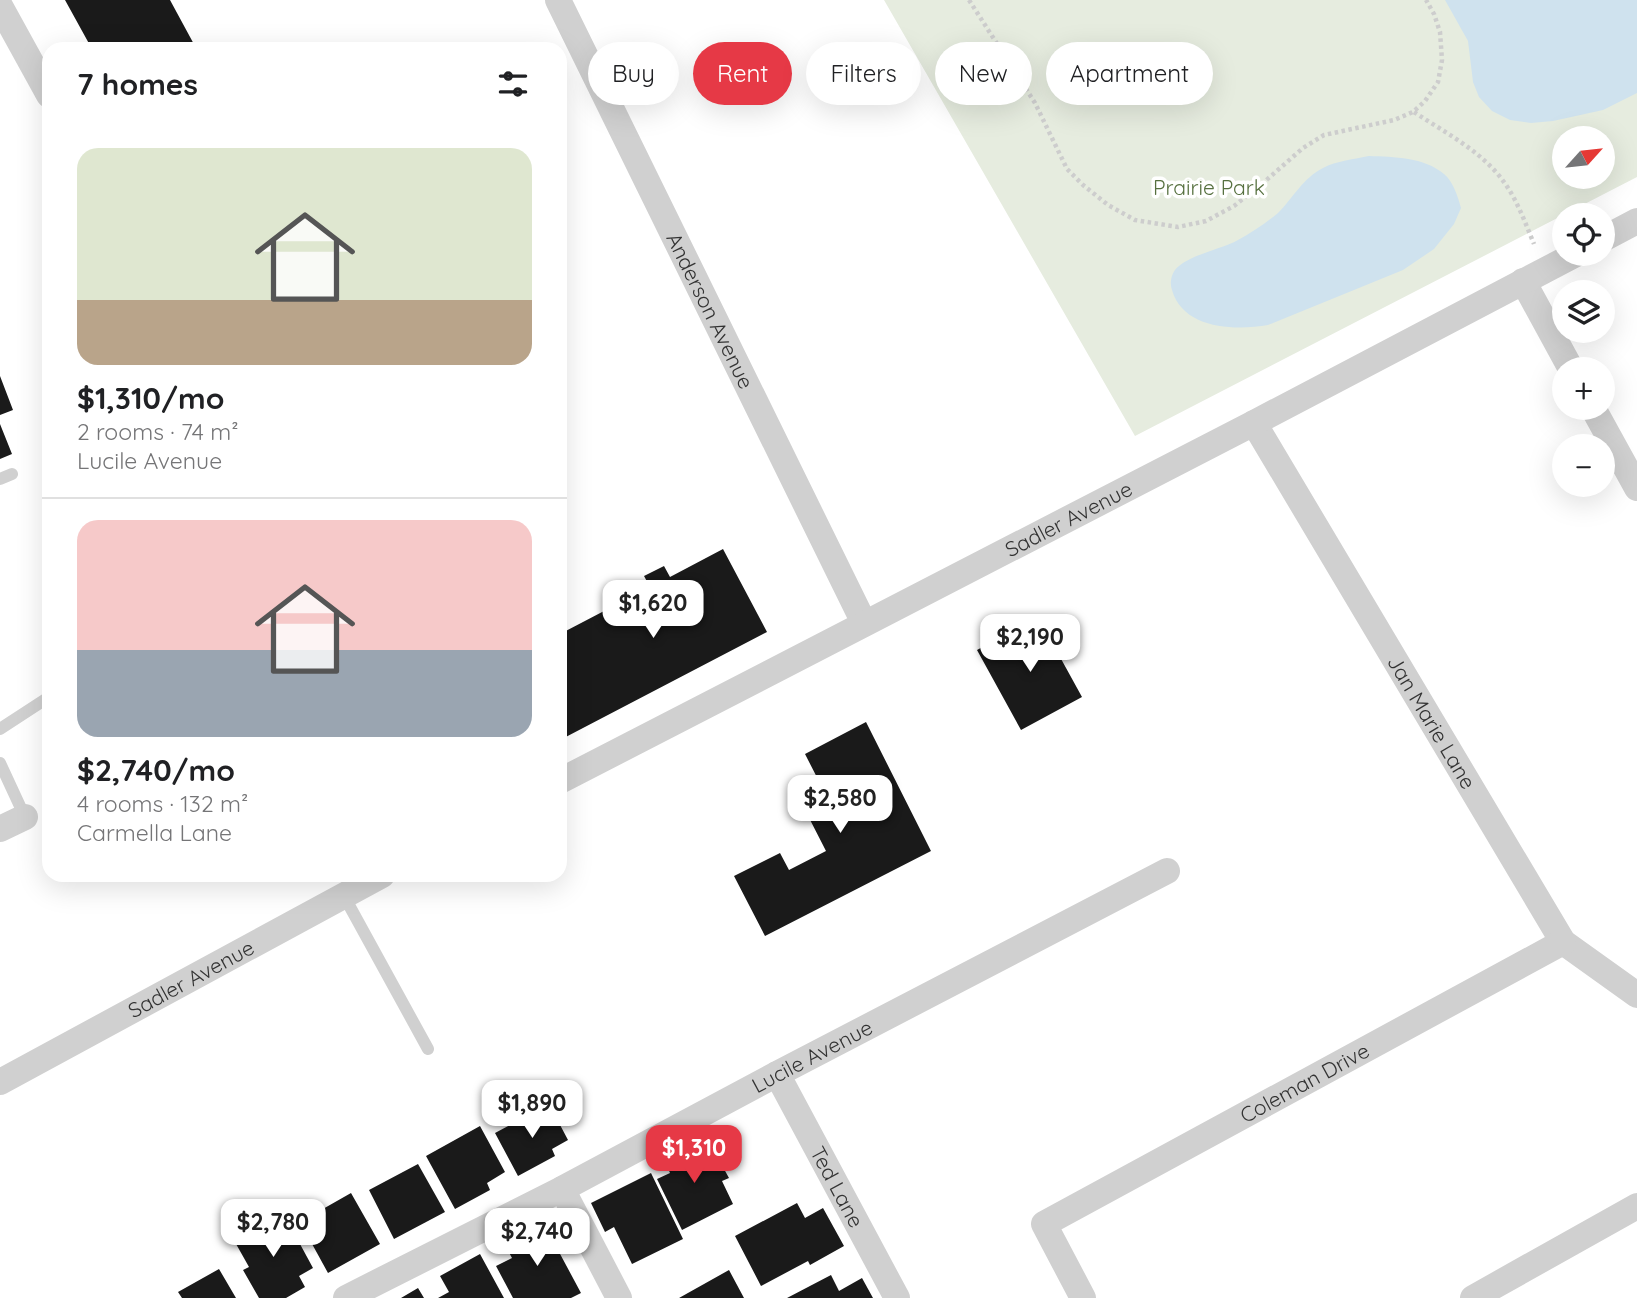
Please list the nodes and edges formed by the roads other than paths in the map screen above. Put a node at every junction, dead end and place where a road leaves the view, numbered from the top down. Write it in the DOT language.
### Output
graph roads {
  1 [pos="558,0"];
  2 [pos="0,6"];
  3 [pos="42,82"];
  4 [pos="1637,220"];
  5 [pos="1615,232"];
  6 [pos="1553,266"];
  7 [pos="1534,276"];
  8 [pos="1567,357"];
  9 [pos="1600,420"];
  10 [pos="1254,423"];
  11 [pos="1637,488"];
  12 [pos="864,623"];
  13 [pos="42,702"];
  14 [pos="0,729"];
  15 [pos="0,763"];
  16 [pos="567,776"];
  17 [pos="25,817"];
  18 [pos="0,829"];
  19 [pos="1167,871"];
  20 [pos="369,882"];
  21 [pos="344,895"];
  22 [pos="1563,942"];
  23 [pos="1637,995"];
  24 [pos="428,1049"];
  25 [pos="777,1074"];
  26 [pos="0,1082"];
  27 [pos="562,1189"];
  28 [pos="1637,1206"];
  29 [pos="346,1298"];
  30 [pos="619,1298"];
  31 [pos="897,1298"];
  32 [pos="1083,1298"];
  33 [pos="1473,1298"];
  1 -- 12 [label="street, Anderson Avenue"];
  2 -- 3 [label="street"];
  4 -- 5 [label="street"];
  6 -- 7 [label="street, Sadler Avenue"];
  7 -- 8 [label="street"];
  7 -- 10 [label="street, Sadler Avenue"];
  9 -- 11 [label="street"];
  10 -- 12 [label="street, Sadler Avenue"];
  10 -- 22 [label="street, Jan Marie Lane"];
  12 -- 16 [label="street, Sadler Avenue"];
  13 -- 14 [label="lane"];
  15 -- 17 [label="lane"];
  17 -- 18 [label="street"];
  19 -- 25 [label="street, Lucile Avenue"];
  20 -- 21 [label="street, Sadler Avenue"];
  21 -- 24 [label="lane"];
  21 -- 26 [label="street, Sadler Avenue"];
  22 -- 23 [label="street, Jan Marie Lane"];
  22 -- 32 [label="street, Coleman Drive"];
  25 -- 27 [label="street, Lucile Avenue"];
  25 -- 31 [label="street, Ted Lane"];
  27 -- 29 [label="street, Lucile Avenue"];
  27 -- 30 [label="street"];
  28 -- 33 [label="street"];
}
